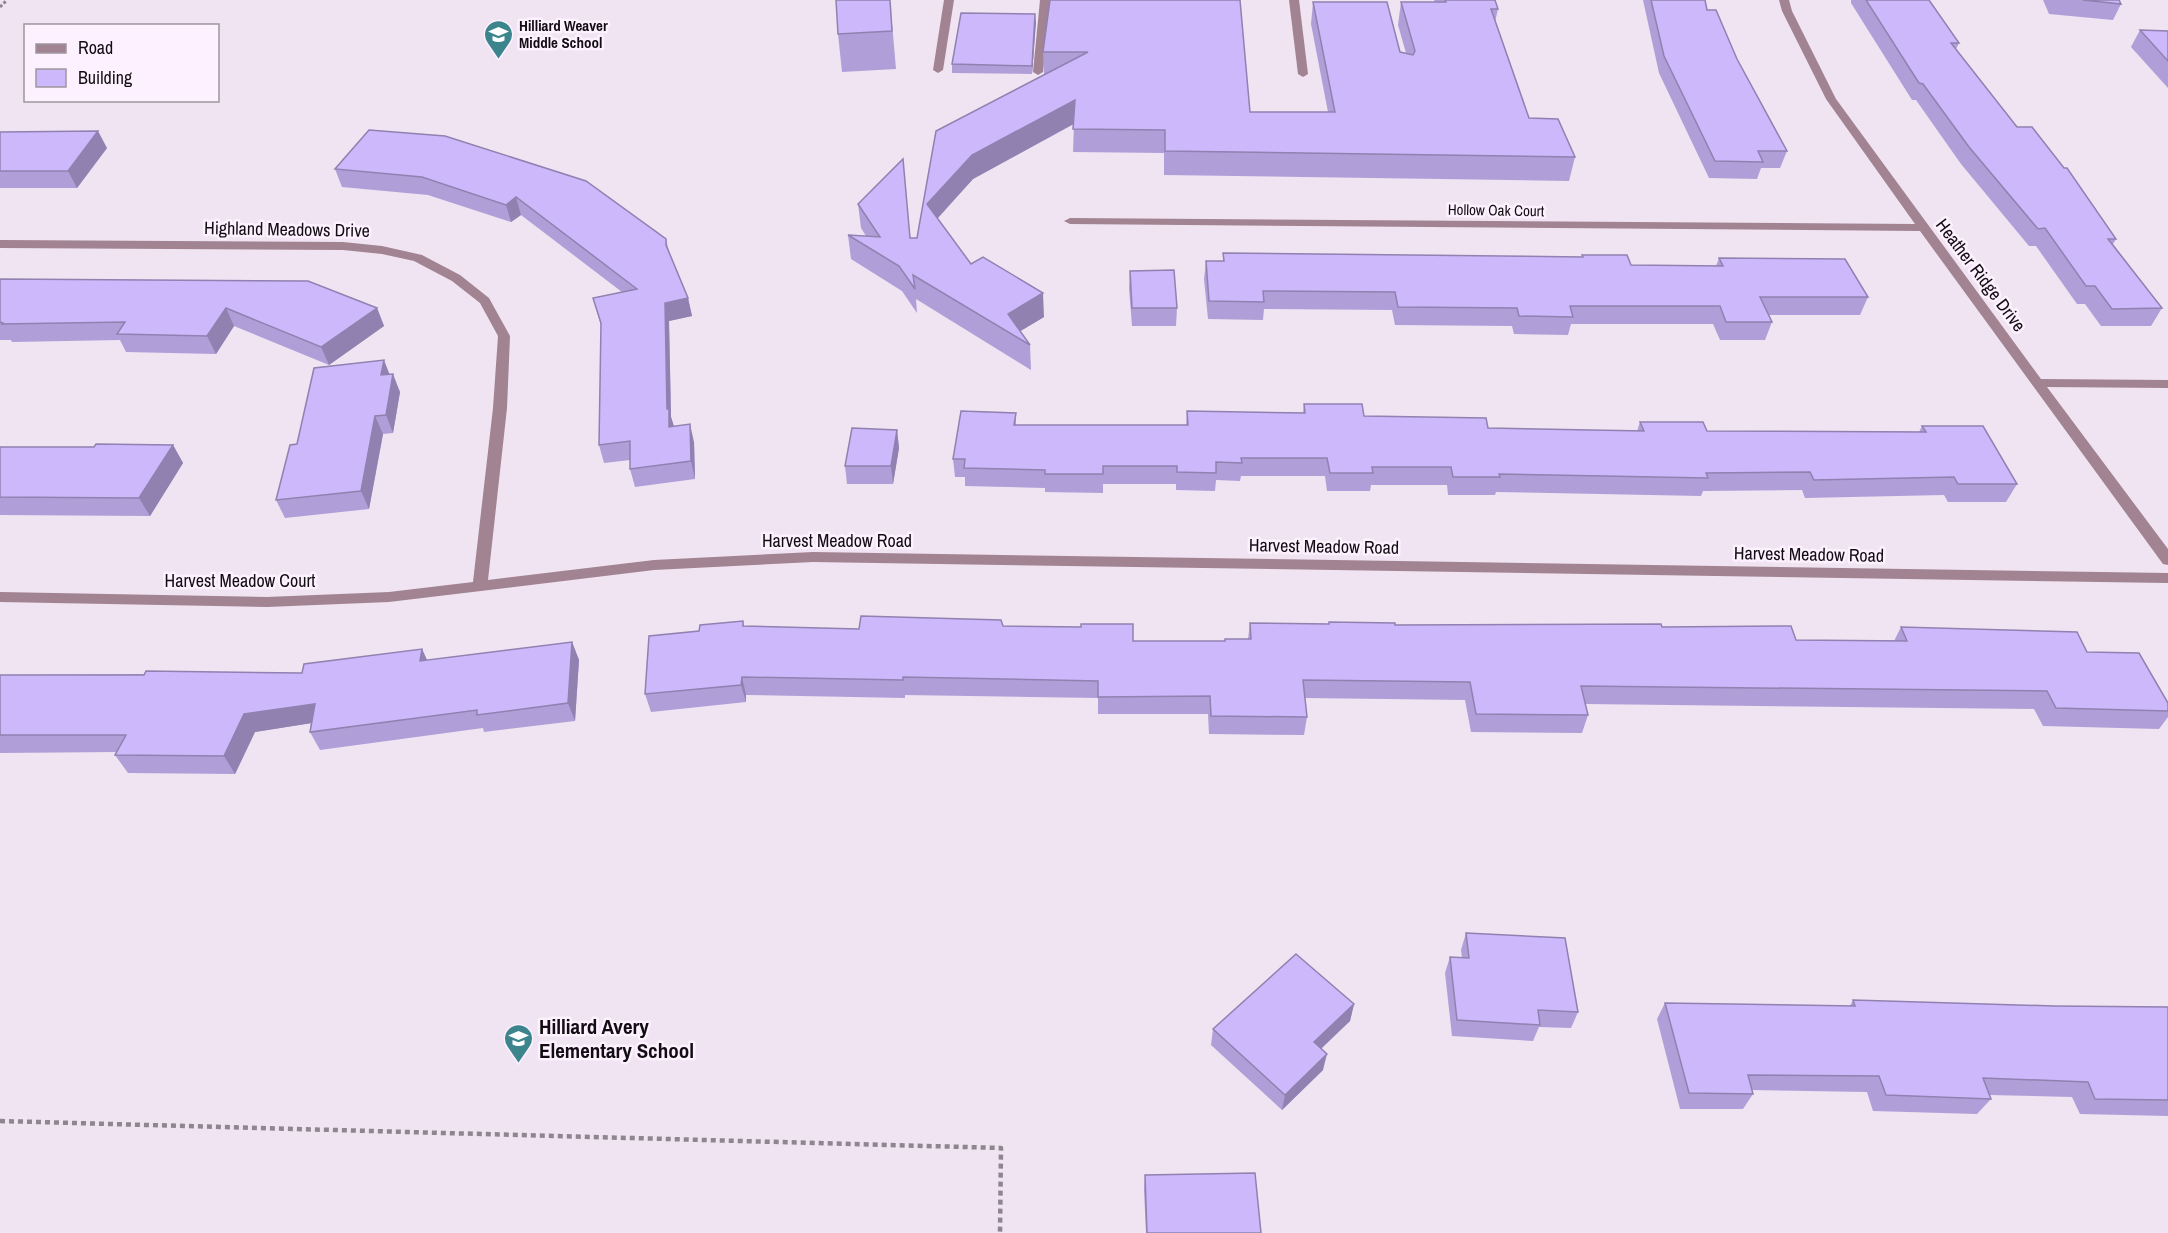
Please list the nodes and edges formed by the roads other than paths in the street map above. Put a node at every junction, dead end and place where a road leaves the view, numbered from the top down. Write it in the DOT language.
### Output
graph roads {
  1 [pos="949,0"];
  2 [pos="1045,0"];
  3 [pos="1294,0"];
  4 [pos="1784,0"];
  5 [pos="938,70"];
  6 [pos="1038,72"];
  7 [pos="1303,74"];
  8 [pos="1070,221"];
  9 [pos="1923,228"];
  10 [pos="0,244"];
  11 [pos="2038,383"];
  12 [pos="2168,384"];
  13 [pos="2168,560"];
  14 [pos="2168,578"];
  15 [pos="480,585"];
  16 [pos="0,597"];
  1 -- 5 [label="street"];
  2 -- 6 [label="street"];
  3 -- 7 [label="street"];
  4 -- 9 [label="street, Heather Ridge Drive"];
  8 -- 9 [label="street, Hollow Oak Court"];
  9 -- 11 [label="street, Heather Ridge Drive"];
  10 -- 15 [label="street, Highland Meadows Drive"];
  11 -- 12 [label="street"];
  11 -- 13 [label="street, Heather Ridge Drive"];
  14 -- 15 [label="street, Harvest Meadow Road"];
  15 -- 16 [label="street, Harvest Meadow Court"];
}
